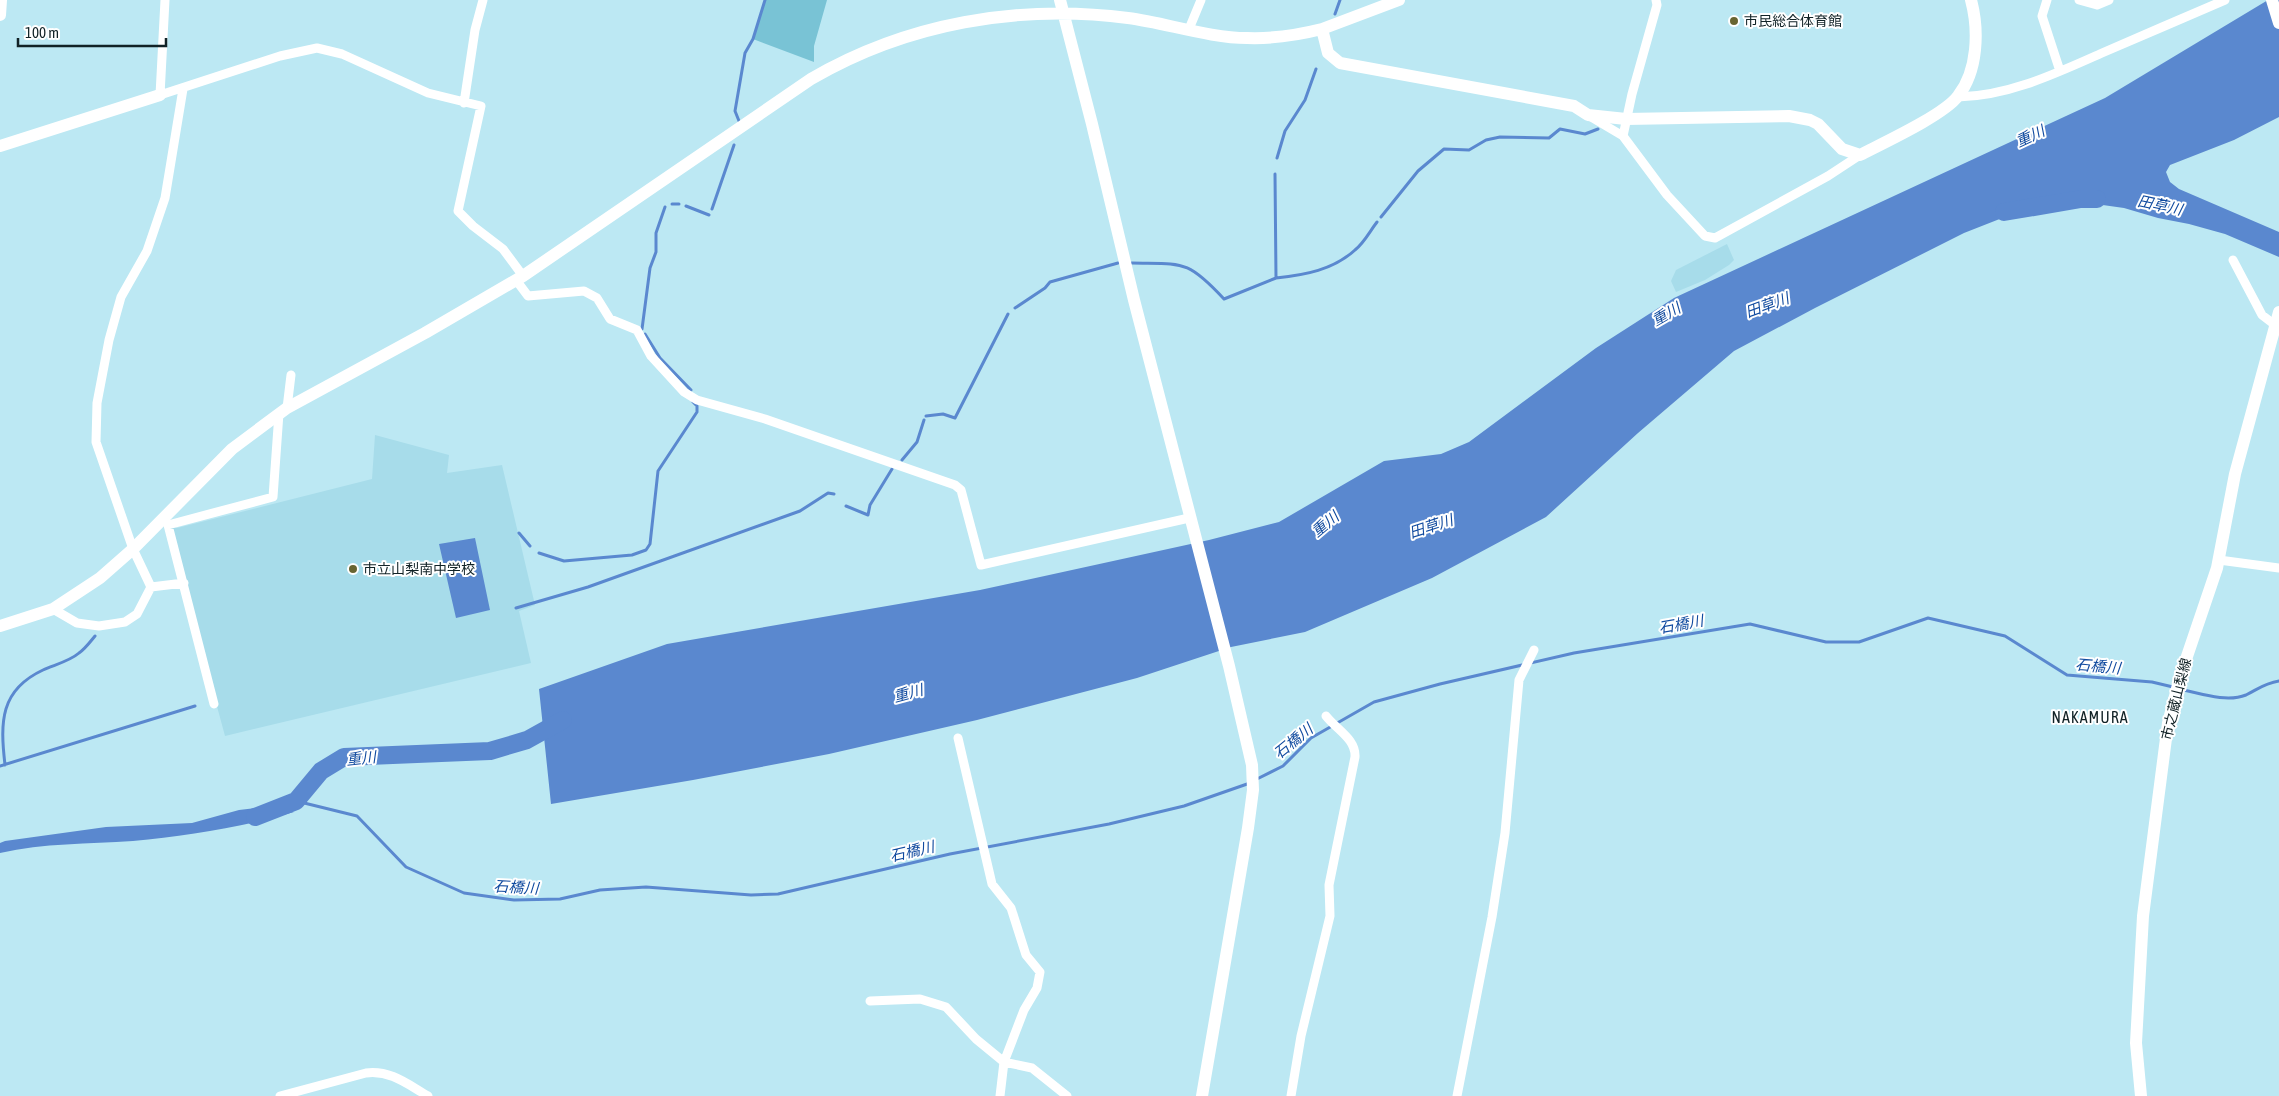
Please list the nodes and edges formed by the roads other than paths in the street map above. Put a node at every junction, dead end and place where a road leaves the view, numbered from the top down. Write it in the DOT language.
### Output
graph roads {
  1 [pos="1,0"];
  2 [pos="165,0"];
  3 [pos="483,0"];
  4 [pos="1060,0"];
  5 [pos="1201,0"];
  6 [pos="1399,0"];
  7 [pos="1656,0"];
  8 [pos="1971,0"];
  9 [pos="2047,0"];
  10 [pos="2079,0"];
  11 [pos="2109,0"];
  12 [pos="2224,0"];
  13 [pos="2272,0"];
  14 [pos="0,14"];
  15 [pos="1063,14"];
  16 [pos="2279,23"];
  17 [pos="1189,29"];
  18 [pos="1322,30"];
  19 [pos="2060,71"];
  20 [pos="183,89"];
  21 [pos="160,95"];
  22 [pos="1958,97"];
  23 [pos="464,103"];
  24 [pos="1588,115"];
  25 [pos="1626,118"];
  26 [pos="1623,136"];
  27 [pos="0,146"];
  28 [pos="1860,155"];
  29 [pos="2233,260"];
  30 [pos="519,278"];
  31 [pos="2279,312"];
  32 [pos="2275,325"];
  33 [pos="291,375"];
  34 [pos="283,410"];
  35 [pos="1189,518"];
  36 [pos="133,549"];
  37 [pos="2219,560"];
  38 [pos="2279,568"];
  39 [pos="184,583"];
  40 [pos="151,586"];
  41 [pos="53,609"];
  42 [pos="0,626"];
  43 [pos="1534,650"];
  44 [pos="214,704"];
  45 [pos="1326,717"];
  46 [pos="958,738"];
  47 [pos="870,1001"];
  48 [pos="1004,1062"];
  49 [pos="285,1095"];
  50 [pos="428,1096"];
  51 [pos="1000,1096"];
  52 [pos="1067,1096"];
  53 [pos="1202,1096"];
  54 [pos="1291,1096"];
  55 [pos="1457,1096"];
  56 [pos="2141,1096"];
  1 -- 14 [label="street"];
  2 -- 21 [label="street"];
  3 -- 23 [label="street"];
  4 -- 15 [label="street"];
  5 -- 17 [label="street"];
  6 -- 18 [label="street"];
  7 -- 25 [label="street"];
  8 -- 22 [label="street"];
  9 -- 19 [label="street"];
  10 -- 11 [label="street"];
  12 -- 19 [label="street"];
  13 -- 16 [label="street"];
  15 -- 17 [label="street"];
  15 -- 30 [label="street"];
  15 -- 35 [label="street"];
  17 -- 18 [label="street"];
  18 -- 24 [label="street"];
  19 -- 22 [label="street"];
  20 -- 21 [label="street"];
  20 -- 23 [label="street"];
  20 -- 36 [label="street"];
  21 -- 27 [label="street"];
  22 -- 28 [label="street"];
  23 -- 30 [label="street"];
  24 -- 25 [label="street"];
  24 -- 26 [label="street"];
  25 -- 26 [label="street"];
  25 -- 28 [label="street"];
  26 -- 28 [label="street"];
  29 -- 32 [label="street"];
  30 -- 34 [label="street"];
  30 -- 35 [label="street"];
  31 -- 32 [label="street, 市之蔵山梨線"];
  32 -- 37 [label="street, 市之蔵山梨線"];
  33 -- 34 [label="street"];
  34 -- 36 [label="street"];
  34 -- 39 [label="street"];
  35 -- 53 [label="street"];
  36 -- 40 [label="street"];
  36 -- 41 [label="street"];
  37 -- 38 [label="street"];
  37 -- 56 [label="street, 市之蔵山梨線"];
  39 -- 40 [label="street"];
  39 -- 44 [label="street"];
  40 -- 41 [label="street"];
  41 -- 42 [label="street"];
  43 -- 55 [label="street"];
  45 -- 54 [label="street"];
  46 -- 48 [label="street"];
  47 -- 48 [label="street"];
  48 -- 51 [label="street"];
  48 -- 52 [label="street"];
  49 -- 50 [label="street"];
}
